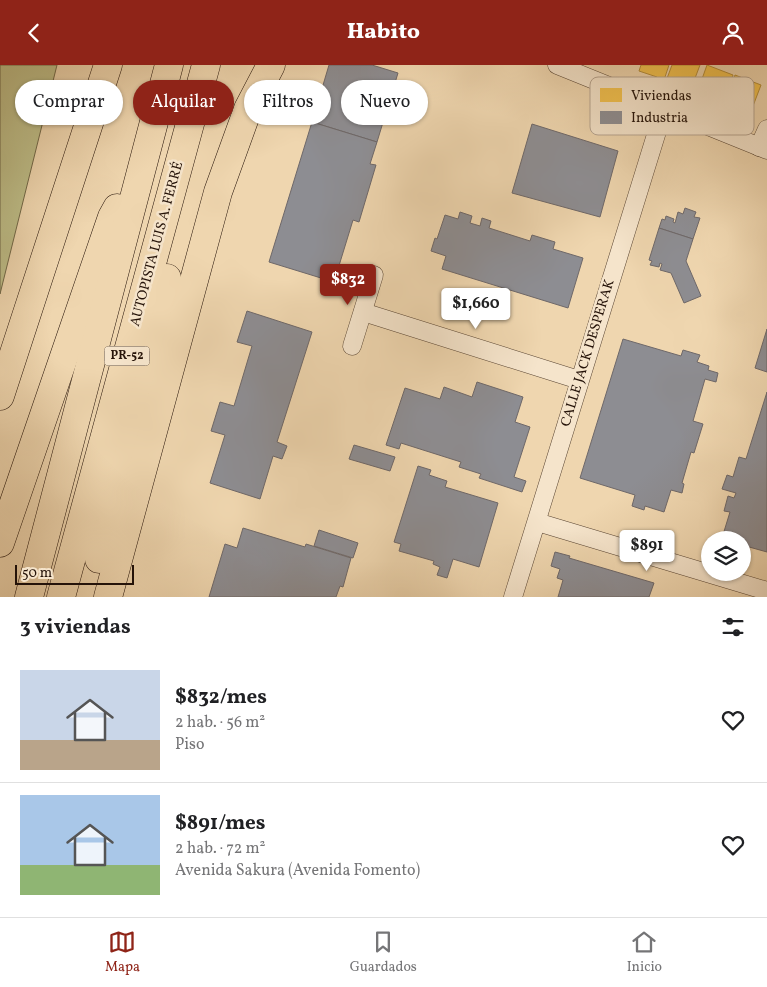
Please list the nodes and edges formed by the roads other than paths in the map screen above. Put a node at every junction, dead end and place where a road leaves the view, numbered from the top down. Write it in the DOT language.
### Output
graph roads {
  1 [pos="108,65"];
  2 [pos="170,65"];
  3 [pos="206,65"];
  4 [pos="271,65"];
  5 [pos="557,65"];
  6 [pos="590,79"];
  7 [pos="202,80"];
  8 [pos="190,125"];
  9 [pos="192,125"];
  10 [pos="767,129"];
  11 [pos="656,135"];
  12 [pos="728,135"];
  13 [pos="763,149"];
  14 [pos="143,164"];
  15 [pos="374,275"];
  16 [pos="363,312"];
  17 [pos="352,346"];
  18 [pos="579,380"];
  19 [pos="0,396"];
  20 [pos="537,522"];
  21 [pos="0,543"];
  22 [pos="767,591"];
  23 [pos="30,597"];
  24 [pos="61,597"];
  25 [pos="90,597"];
  26 [pos="108,597"];
  27 [pos="514,597"];
  1 -- 19 [label="highway"];
  2 -- 14 [label="highway, PR-52"];
  3 -- 7 [label="highway, AUTOPISTA LUIS A. FERRÉ / PR-52"];
  4 -- 26 [label="highway"];
  5 -- 6 [label="street"];
  8 -- 24 [label="highway, AUTOPISTA LUIS A. FERRÉ / PR-52"];
  9 -- 25 [label="highway"];
  10 -- 13 [label="street"];
  11 -- 18 [label="street, CALLE JACK DESPERAK"];
  12 -- 13 [label="street"];
  14 -- 21 [label="highway"];
  14 -- 23 [label="highway, PR-52"];
  15 -- 16 [label="street"];
  16 -- 17 [label="street"];
  16 -- 18 [label="street"];
  18 -- 20 [label="street, CALLE JACK DESPERAK"];
  20 -- 22 [label="street"];
  20 -- 27 [label="street, CALLE JACK DESPERAK"];
}
